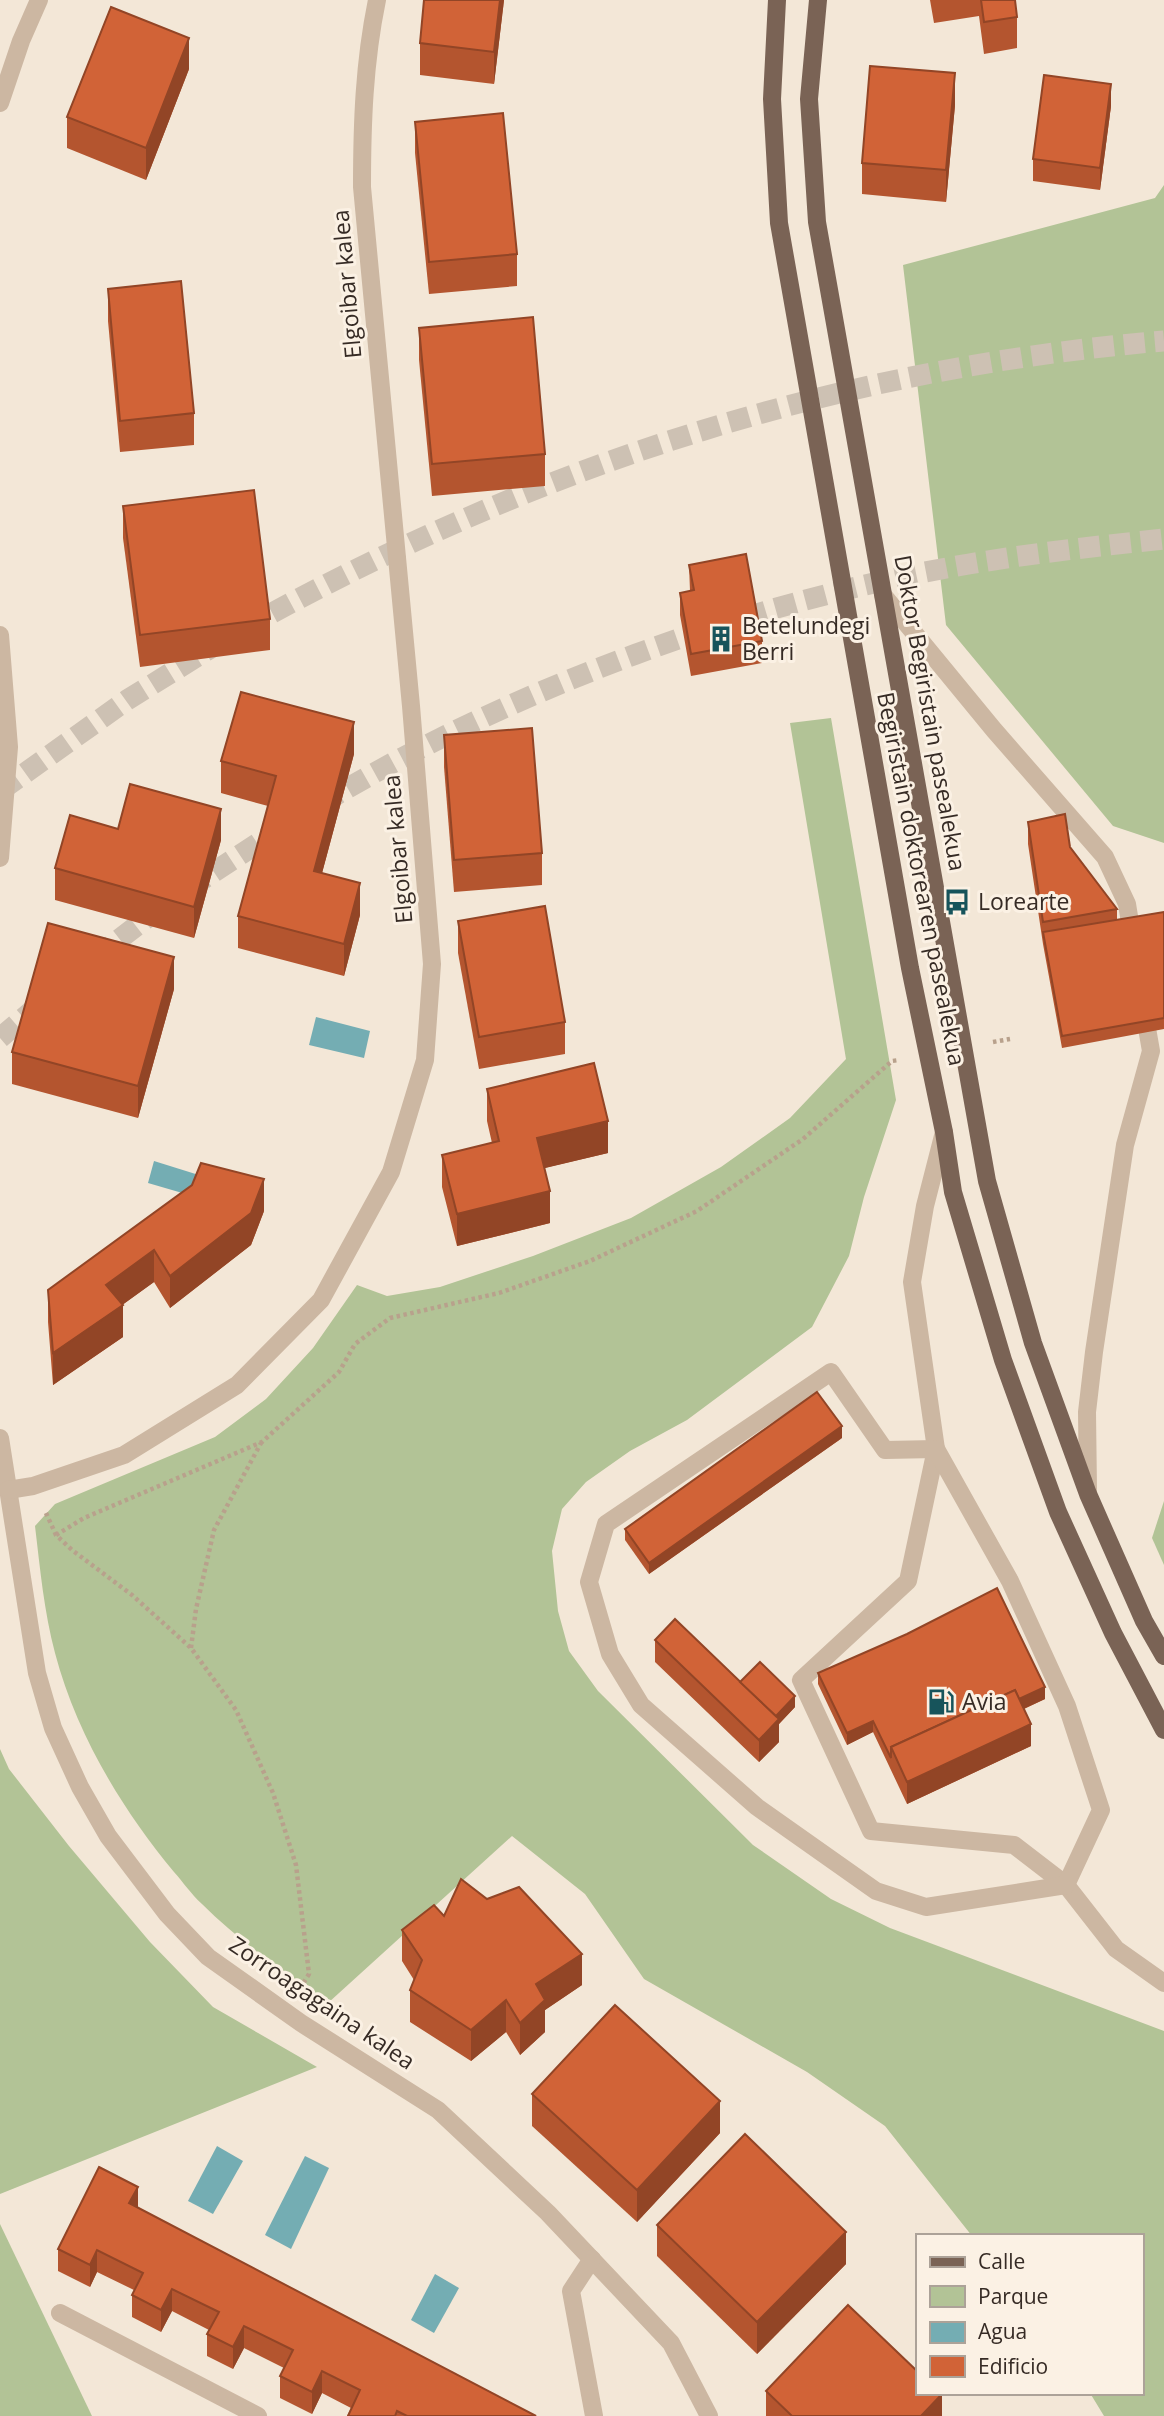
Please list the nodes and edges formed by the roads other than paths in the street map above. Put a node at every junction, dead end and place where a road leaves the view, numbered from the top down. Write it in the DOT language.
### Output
graph roads {
  1 [pos="39,0"];
  2 [pos="377,0"];
  3 [pos="777,0"];
  4 [pos="818,0"];
  5 [pos="0,103"];
  6 [pos="883,595"];
  7 [pos="0,635"];
  8 [pos="0,858"];
  9 [pos="1136,957"];
  10 [pos="1142,997"];
  11 [pos="944,1132"];
  12 [pos="0,1438"];
  13 [pos="936,1449"];
  14 [pos="8,1490"];
  15 [pos="1088,1494"];
  16 [pos="1164,1656"];
  17 [pos="1164,1730"];
  18 [pos="1066,1885"];
  19 [pos="1164,1983"];
  20 [pos="592,2259"];
  21 [pos="60,2313"];
  22 [pos="258,2416"];
  23 [pos="594,2416"];
  24 [pos="709,2416"];
  1 -- 5 [label="street"];
  2 -- 14 [label="street, Elgoibar kalea"];
  3 -- 11 [label="main road, Begiristain doktorearen pasealekua"];
  4 -- 6 [label="main road, Doktor Begiristain pasealekua"];
  6 -- 9 [label="street"];
  6 -- 15 [label="main road, Doktor Begiristain pasealekua"];
  7 -- 8 [label="street"];
  10 -- 15 [label="street"];
  11 -- 13 [label="street"];
  11 -- 17 [label="main road, Begiristain doktorearen pasealekua"];
  12 -- 14 [label="street, Zorroagagaina kalea"];
  13 -- 18 [label="street"];
  13 -- 18 [label="street"];
  13 -- 18 [label="street"];
  14 -- 20 [label="street, Zorroagagaina kalea"];
  15 -- 16 [label="main road, Doktor Begiristain pasealekua"];
  18 -- 19 [label="street"];
  20 -- 23 [label="street"];
  20 -- 24 [label="street, Zorroagagaina kalea"];
  21 -- 22 [label="street"];
}
